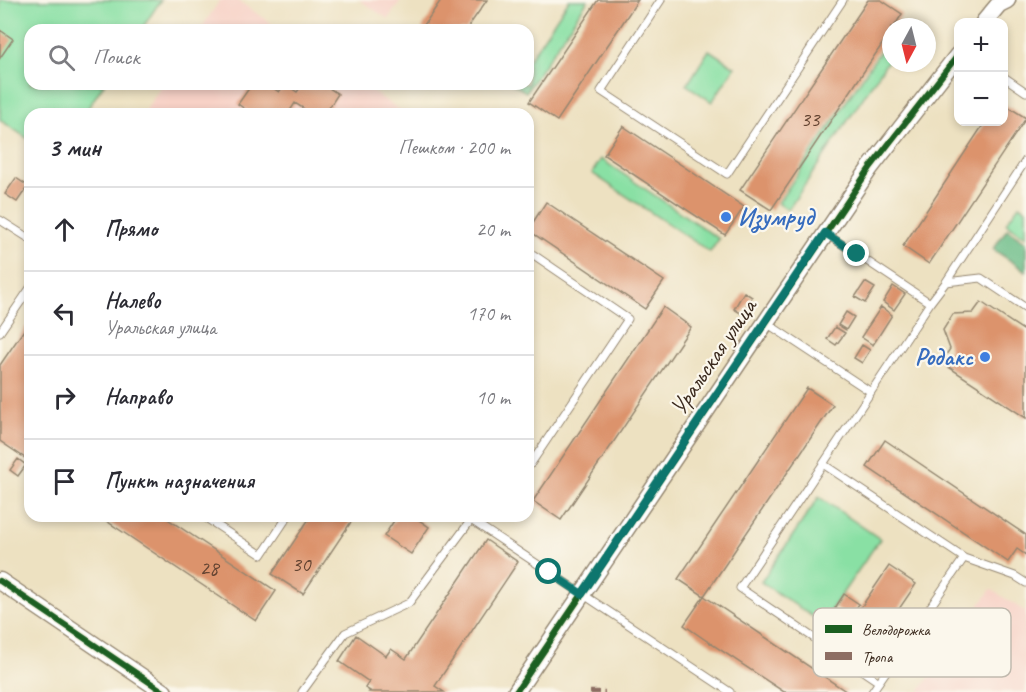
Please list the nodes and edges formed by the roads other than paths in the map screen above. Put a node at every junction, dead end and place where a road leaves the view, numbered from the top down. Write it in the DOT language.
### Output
graph roads {
  1 [pos="661,0"];
  2 [pos="843,0"];
  3 [pos="1001,1"];
  4 [pos="987,18"];
  5 [pos="954,60"];
  6 [pos="1008,80"];
  7 [pos="1026,92"];
  8 [pos="1026,160"];
  9 [pos="0,220"];
  10 [pos="825,233"];
  11 [pos="24,235"];
  12 [pos="534,255"];
  13 [pos="946,282"];
  14 [pos="24,297"];
  15 [pos="930,303"];
  16 [pos="1026,308"];
  17 [pos="765,322"];
  18 [pos="0,332"];
  19 [pos="871,392"];
  20 [pos="534,459"];
  21 [pos="823,464"];
  22 [pos="212,522"];
  23 [pos="284,522"];
  24 [pos="465,522"];
  25 [pos="474,522"];
  26 [pos="964,558"];
  27 [pos="0,581"];
  28 [pos="1026,583"];
  29 [pos="582,594"];
  30 [pos="930,608"];
  31 [pos="813,637"];
  32 [pos="872,677"];
  33 [pos="882,677"];
  34 [pos="879,682"];
  35 [pos="164,692"];
  36 [pos="302,692"];
  37 [pos="516,692"];
  38 [pos="730,692"];
  39 [pos="872,692"];
  1 -- 2 [label="lane"];
  3 -- 4 [label="street"];
  5 -- 10 [label="street, Уральская улица"];
  6 -- 7 [label="lane"];
  8 -- 13 [label="lane"];
  9 -- 11 [label="lane"];
  10 -- 15 [label="lane"];
  10 -- 17 [label="street, Уральская улица"];
  12 -- 20 [label="lane"];
  13 -- 15 [label="lane"];
  13 -- 16 [label="lane"];
  14 -- 18 [label="lane"];
  15 -- 19 [label="lane"];
  17 -- 19 [label="lane"];
  17 -- 29 [label="street, Уральская улица"];
  19 -- 21 [label="lane"];
  21 -- 26 [label="lane"];
  21 -- 31 [label="lane"];
  22 -- 23 [label="lane"];
  24 -- 36 [label="lane"];
  25 -- 29 [label="lane"];
  26 -- 28 [label="lane"];
  26 -- 30 [label="lane"];
  27 -- 35 [label="street"];
  29 -- 37 [label="street, Уральская улица"];
  29 -- 38 [label="lane"];
  32 -- 34 [label="lane"];
  33 -- 34 [label="lane"];
  34 -- 39 [label="lane"];
}
